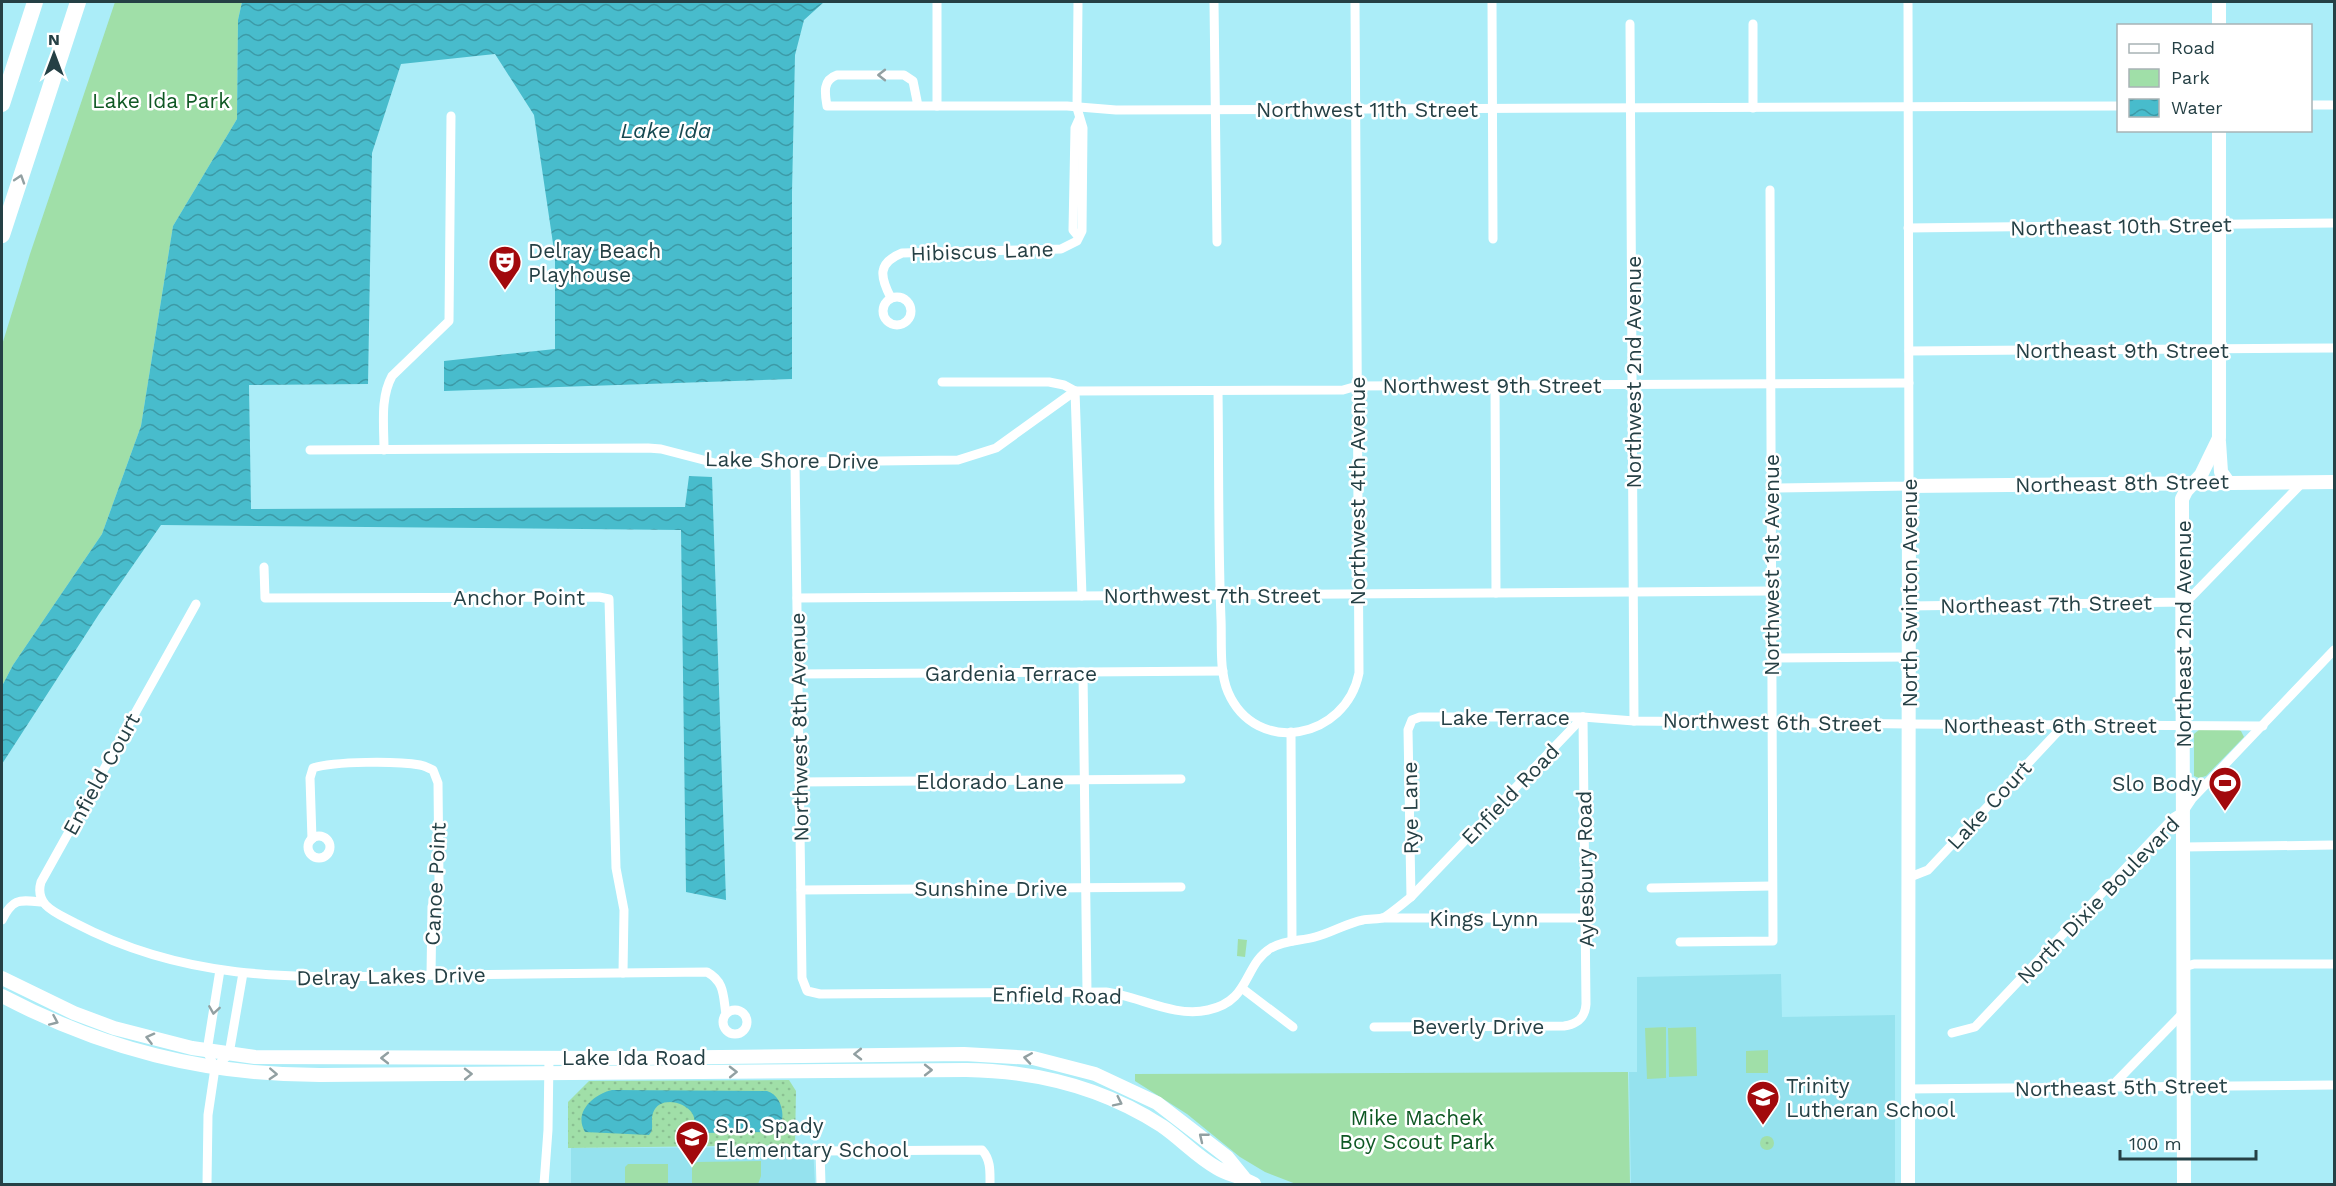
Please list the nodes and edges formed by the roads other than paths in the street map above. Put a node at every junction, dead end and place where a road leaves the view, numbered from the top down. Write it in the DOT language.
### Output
graph roads {
  1 [pos="35,2"];
  2 [pos="78,2"];
  3 [pos="937,2"];
  4 [pos="1078,2"];
  5 [pos="1214,2"];
  6 [pos="1355,2"];
  7 [pos="1492,2"];
  8 [pos="1908,2"];
  9 [pos="2219,2"];
  10 [pos="1630,24"];
  11 [pos="1753,24"];
  12 [pos="2219,24"];
  13 [pos="2,104"];
  14 [pos="2312,105"];
  15 [pos="2334,105"];
  16 [pos="918,106"];
  17 [pos="937,106"];
  18 [pos="1908,106"];
  19 [pos="2117,106"];
  20 [pos="1077,108"];
  21 [pos="1631,108"];
  22 [pos="1753,108"];
  23 [pos="1356,109"];
  24 [pos="1492,109"];
  25 [pos="1215,110"];
  26 [pos="451,116"];
  27 [pos="2219,132"];
  28 [pos="1770,190"];
  29 [pos="2334,224"];
  30 [pos="2219,226"];
  31 [pos="1908,228"];
  32 [pos="2,235"];
  33 [pos="1493,239"];
  34 [pos="1217,242"];
  35 [pos="891,298"];
  36 [pos="2334,348"];
  37 [pos="2219,349"];
  38 [pos="1909,351"];
  39 [pos="942,382"];
  40 [pos="1909,383"];
  41 [pos="1633,384"];
  42 [pos="1771,384"];
  43 [pos="1495,385"];
  44 [pos="1356,386"];
  45 [pos="1075,391"];
  46 [pos="1218,391"];
  47 [pos="2219,438"];
  48 [pos="310,450"];
  49 [pos="384,450"];
  50 [pos="795,463"];
  51 [pos="2196,482"];
  52 [pos="2229,482"];
  53 [pos="2334,482"];
  54 [pos="2302,483"];
  55 [pos="1909,486"];
  56 [pos="1771,488"];
  57 [pos="264,567"];
  58 [pos="1772,591"];
  59 [pos="1634,592"];
  60 [pos="1496,593"];
  61 [pos="1358,594"];
  62 [pos="1220,595"];
  63 [pos="1082,596"];
  64 [pos="797,598"];
  65 [pos="2183,602"];
  66 [pos="196,604"];
  67 [pos="1909,606"];
  68 [pos="2334,650"];
  69 [pos="1909,657"];
  70 [pos="1772,658"];
  71 [pos="1223,671"];
  72 [pos="1083,672"];
  73 [pos="798,674"];
  74 [pos="1583,717"];
  75 [pos="1412,720"];
  76 [pos="1634,721"];
  77 [pos="1772,721"];
  78 [pos="1909,724"];
  79 [pos="2063,726"];
  80 [pos="2184,726"];
  81 [pos="2263,726"];
  82 [pos="1291,732"];
  83 [pos="1181,779"];
  84 [pos="1084,780"];
  85 [pos="800,782"];
  86 [pos="2184,811"];
  87 [pos="312,839"];
  88 [pos="2334,846"];
  89 [pos="2184,847"];
  90 [pos="1910,877"];
  91 [pos="1772,886"];
  92 [pos="1181,887"];
  93 [pos="1085,888"];
  94 [pos="1651,888"];
  95 [pos="801,890"];
  96 [pos="1411,897"];
  97 [pos="42,902"];
  98 [pos="1383,918"];
  99 [pos="1586,918"];
  100 [pos="2,920"];
  101 [pos="1292,941"];
  102 [pos="1680,942"];
  103 [pos="2334,964"];
  104 [pos="2184,967"];
  105 [pos="220,970"];
  106 [pos="243,973"];
  107 [pos="623,973"];
  108 [pos="431,975"];
  109 [pos="2,978"];
  110 [pos="1242,989"];
  111 [pos="807,991"];
  112 [pos="1087,992"];
  113 [pos="2,996"];
  114 [pos="2184,1012"];
  115 [pos="726,1014"];
  116 [pos="1581,1020"];
  117 [pos="1374,1027"];
  118 [pos="1293,1028"];
  119 [pos="1952,1033"];
  120 [pos="207,1051"];
  121 [pos="230,1054"];
  122 [pos="983,1054"];
  123 [pos="827,1055"];
  124 [pos="549,1058"];
  125 [pos="215,1068"];
  126 [pos="982,1070"];
  127 [pos="804,1071"];
  128 [pos="549,1074"];
  129 [pos="2334,1085"];
  130 [pos="2184,1087"];
  131 [pos="2110,1088"];
  132 [pos="1907,1089"];
  133 [pos="1246,1182"];
  134 [pos="207,1185"];
  135 [pos="544,1185"];
  136 [pos="821,1185"];
  137 [pos="990,1185"];
  138 [pos="1908,1185"];
  139 [pos="2184,1185"];
  1 -- 13 [label="highway"];
  32 -- 2 [label="highway, one-way"];
  3 -- 17 [label="street"];
  4 -- 20 [label="street"];
  5 -- 25 [label="street"];
  6 -- 23 [label="street, Northwest 4th Avenue"];
  7 -- 24 [label="street"];
  8 -- 18 [label="street, North Swinton Avenue"];
  9 -- 12 [label="street"];
  10 -- 21 [label="street, Northwest 2nd Avenue"];
  11 -- 22 [label="street"];
  14 -- 15 [label="street"];
  16 -- 16 [label="street, Northwest 11th Street, one-way"];
  16 -- 17 [label="street, Northwest 11th Street"];
  17 -- 20 [label="street, Northwest 11th Street"];
  18 -- 19 [label="street, Northwest 11th Street"];
  18 -- 22 [label="street, Northwest 11th Street"];
  18 -- 31 [label="street, North Swinton Avenue"];
  20 -- 25 [label="street, Northwest 11th Street"];
  20 -- 35 [label="street, Hibiscus Lane"];
  21 -- 22 [label="street, Northwest 11th Street"];
  21 -- 24 [label="street, Northwest 11th Street"];
  21 -- 41 [label="street, Northwest 2nd Avenue"];
  23 -- 24 [label="street, Northwest 11th Street"];
  23 -- 25 [label="street, Northwest 11th Street"];
  23 -- 44 [label="street, Northwest 4th Avenue"];
  24 -- 33 [label="street"];
  25 -- 34 [label="street"];
  26 -- 49 [label="street"];
  27 -- 30 [label="street, Northeast 2nd Avenue"];
  28 -- 42 [label="street, Northwest 1st Avenue"];
  29 -- 30 [label="street, Northeast 10th Street"];
  30 -- 31 [label="street, Northeast 10th Street"];
  30 -- 37 [label="street, Northeast 2nd Avenue"];
  31 -- 38 [label="street, North Swinton Avenue"];
  36 -- 37 [label="street, Northeast 9th Street"];
  37 -- 38 [label="street, Northeast 9th Street"];
  37 -- 47 [label="street, Northeast 2nd Avenue"];
  38 -- 40 [label="street, North Swinton Avenue"];
  39 -- 45 [label="street, Northwest 9th Street"];
  40 -- 42 [label="street, Northwest 9th Street"];
  40 -- 55 [label="street, North Swinton Avenue"];
  41 -- 42 [label="street, Northwest 9th Street"];
  41 -- 43 [label="street, Northwest 9th Street"];
  41 -- 59 [label="street, Northwest 2nd Avenue"];
  42 -- 56 [label="street, Northwest 1st Avenue"];
  43 -- 44 [label="street, Northwest 9th Street"];
  43 -- 60 [label="street"];
  44 -- 46 [label="street, Northwest 9th Street"];
  44 -- 61 [label="street, Northwest 4th Avenue"];
  45 -- 46 [label="street, Northwest 9th Street"];
  45 -- 50 [label="street, Lake Shore Drive"];
  45 -- 63 [label="street"];
  46 -- 62 [label="street"];
  47 -- 51 [label="street, Northeast 2nd Avenue"];
  47 -- 52 [label="street"];
  48 -- 49 [label="street, Lake Shore Drive"];
  49 -- 50 [label="street, Lake Shore Drive"];
  50 -- 64 [label="street, Northwest 8th Avenue"];
  51 -- 52 [label="street, Northeast 8th Street"];
  51 -- 55 [label="street, Northeast 8th Street"];
  51 -- 65 [label="street, Northeast 2nd Avenue"];
  52 -- 54 [label="street, Northeast 8th Street"];
  53 -- 54 [label="street, Northeast 8th Street"];
  54 -- 65 [label="street"];
  55 -- 56 [label="street"];
  55 -- 67 [label="street, North Swinton Avenue"];
  56 -- 58 [label="street, Northwest 1st Avenue"];
  57 -- 107 [label="street, Anchor Point"];
  58 -- 59 [label="street, Northwest 7th Street"];
  58 -- 70 [label="street, Northwest 1st Avenue"];
  59 -- 60 [label="street, Northwest 7th Street"];
  59 -- 76 [label="street, Northwest 2nd Avenue"];
  60 -- 61 [label="street, Northwest 7th Street"];
  61 -- 62 [label="street, Northwest 7th Street"];
  61 -- 82 [label="street, Northwest 4th Avenue"];
  62 -- 63 [label="street, Northwest 7th Street"];
  62 -- 71 [label="street"];
  63 -- 64 [label="street, Northwest 7th Street"];
  64 -- 73 [label="street, Northwest 8th Avenue"];
  65 -- 67 [label="street, Northeast 7th Street"];
  65 -- 80 [label="street, Northeast 2nd Avenue"];
  66 -- 97 [label="street, Enfield Court"];
  67 -- 69 [label="street, North Swinton Avenue"];
  68 -- 81 [label="street, North Dixie Boulevard"];
  69 -- 70 [label="street"];
  69 -- 78 [label="street, North Swinton Avenue"];
  70 -- 77 [label="street, Northwest 1st Avenue"];
  71 -- 72 [label="street, Gardenia Terrace"];
  71 -- 82 [label="street"];
  72 -- 73 [label="street, Gardenia Terrace"];
  72 -- 84 [label="street"];
  73 -- 85 [label="street, Northwest 8th Avenue"];
  74 -- 75 [label="street, Lake Terrace"];
  74 -- 76 [label="street, Lake Terrace"];
  74 -- 96 [label="street, Enfield Road"];
  74 -- 99 [label="street, Aylesbury Road"];
  75 -- 96 [label="street, Rye Lane"];
  76 -- 77 [label="street, Northwest 6th Street"];
  77 -- 78 [label="street, Northwest 6th Street"];
  77 -- 91 [label="street, Northwest 1st Avenue"];
  78 -- 79 [label="street, Northeast 6th Street"];
  78 -- 90 [label="street, North Swinton Avenue"];
  79 -- 80 [label="street, Northeast 6th Street"];
  79 -- 90 [label="street, Lake Court"];
  80 -- 81 [label="street, Northeast 6th Street"];
  80 -- 86 [label="street, Northeast 2nd Avenue"];
  81 -- 86 [label="street, North Dixie Boulevard"];
  82 -- 101 [label="street"];
  83 -- 84 [label="street, Eldorado Lane"];
  84 -- 85 [label="street, Eldorado Lane"];
  84 -- 93 [label="street"];
  85 -- 95 [label="street, Northwest 8th Avenue"];
  86 -- 89 [label="street, Northeast 2nd Avenue"];
  86 -- 119 [label="street, North Dixie Boulevard"];
  87 -- 108 [label="street, Canoe Point"];
  88 -- 89 [label="street"];
  89 -- 104 [label="street, Northeast 2nd Avenue"];
  90 -- 132 [label="street, North Swinton Avenue"];
  91 -- 94 [label="street"];
  91 -- 102 [label="street, Northwest 1st Avenue"];
  92 -- 93 [label="street, Sunshine Drive"];
  93 -- 95 [label="street, Sunshine Drive"];
  93 -- 112 [label="street"];
  95 -- 111 [label="street, Northwest 8th Avenue"];
  96 -- 98 [label="street, Enfield Road"];
  97 -- 100 [label="street"];
  97 -- 105 [label="street, Delray Lakes Drive"];
  98 -- 99 [label="street, Kings Lynn"];
  98 -- 101 [label="street, Enfield Road"];
  99 -- 116 [label="street, Aylesbury Road"];
  101 -- 110 [label="street, Enfield Road"];
  103 -- 104 [label="street"];
  104 -- 114 [label="street, Northeast 2nd Avenue"];
  105 -- 106 [label="street, Delray Lakes Drive"];
  105 -- 120 [label="street, one-way"];
  106 -- 108 [label="street, Delray Lakes Drive"];
  106 -- 121 [label="street"];
  107 -- 108 [label="street, Delray Lakes Drive"];
  107 -- 115 [label="street, Delray Lakes Drive"];
  120 -- 109 [label="street, Lake Ida Road, one-way"];
  110 -- 112 [label="street, Enfield Road"];
  110 -- 118 [label="street"];
  111 -- 112 [label="street, Enfield Road"];
  113 -- 125 [label="street, Lake Ida Road, one-way"];
  114 -- 130 [label="street, Northeast 2nd Avenue"];
  114 -- 131 [label="street"];
  116 -- 117 [label="street, Beverly Drive"];
  120 -- 121 [label="street, Lake Ida Road"];
  120 -- 125 [label="street"];
  124 -- 121 [label="street, Lake Ida Road, one-way"];
  121 -- 125 [label="street"];
  122 -- 123 [label="street, Lake Ida Road, one-way"];
  122 -- 126 [label="street"];
  133 -- 122 [label="street, Lake Ida Road, one-way"];
  123 -- 124 [label="street, Lake Ida Road"];
  123 -- 127 [label="street"];
  124 -- 128 [label="street"];
  125 -- 128 [label="street, Lake Ida Road, one-way"];
  125 -- 134 [label="street"];
  127 -- 126 [label="street, Lake Ida Road, one-way"];
  126 -- 133 [label="street, Lake Ida Road, one-way"];
  128 -- 127 [label="street, Lake Ida Road, one-way"];
  128 -- 135 [label="street"];
  129 -- 130 [label="street, Northeast 5th Street"];
  130 -- 131 [label="street, Northeast 5th Street"];
  130 -- 139 [label="street, Northeast 2nd Avenue"];
  131 -- 132 [label="street, Northeast 5th Street"];
  132 -- 138 [label="street, North Swinton Avenue"];
  136 -- 137 [label="street"];
}
